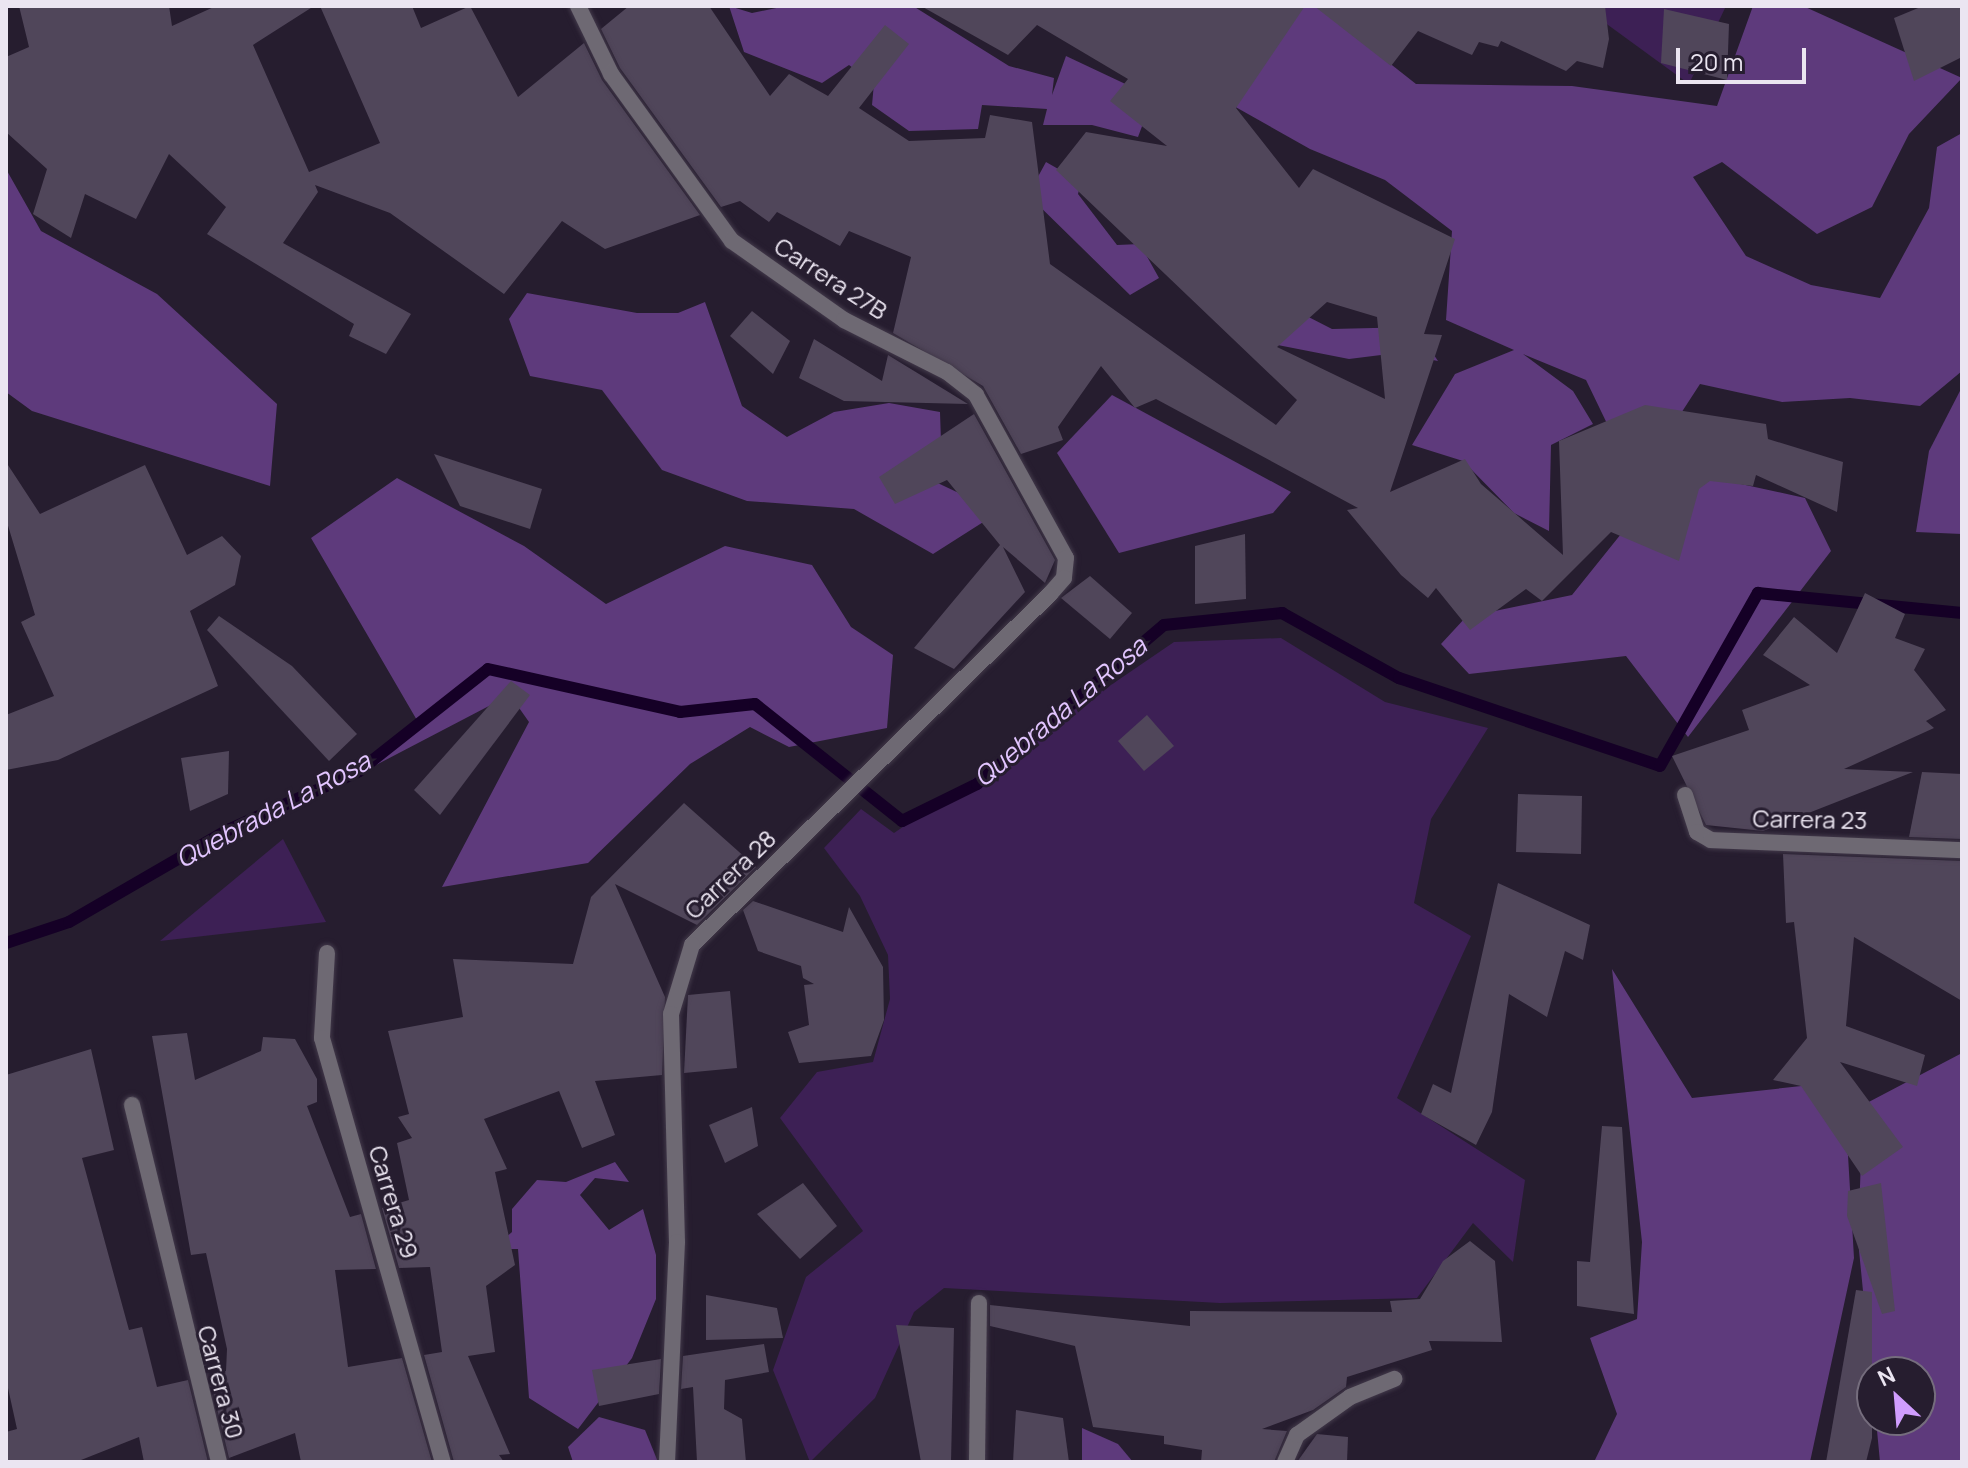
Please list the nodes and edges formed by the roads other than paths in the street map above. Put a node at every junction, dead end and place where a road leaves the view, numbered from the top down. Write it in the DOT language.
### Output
graph roads {
  1 [pos="578,6"];
  2 [pos="1067,571"];
  3 [pos="1685,795"];
  4 [pos="1962,850"];
  5 [pos="327,953"];
  6 [pos="132,1105"];
  7 [pos="979,1303"];
  8 [pos="1394,1379"];
  9 [pos="219,1462"];
  10 [pos="443,1462"];
  11 [pos="667,1462"];
  12 [pos="977,1462"];
  13 [pos="1285,1462"];
  1 -- 2 [label="street, Carrera 27B"];
  2 -- 11 [label="street, Carrera 28"];
  3 -- 4 [label="street, Carrera 23"];
  5 -- 10 [label="street, Carrera 29"];
  6 -- 9 [label="street, Carrera 30"];
  7 -- 12 [label="street"];
  8 -- 13 [label="street"];
}
